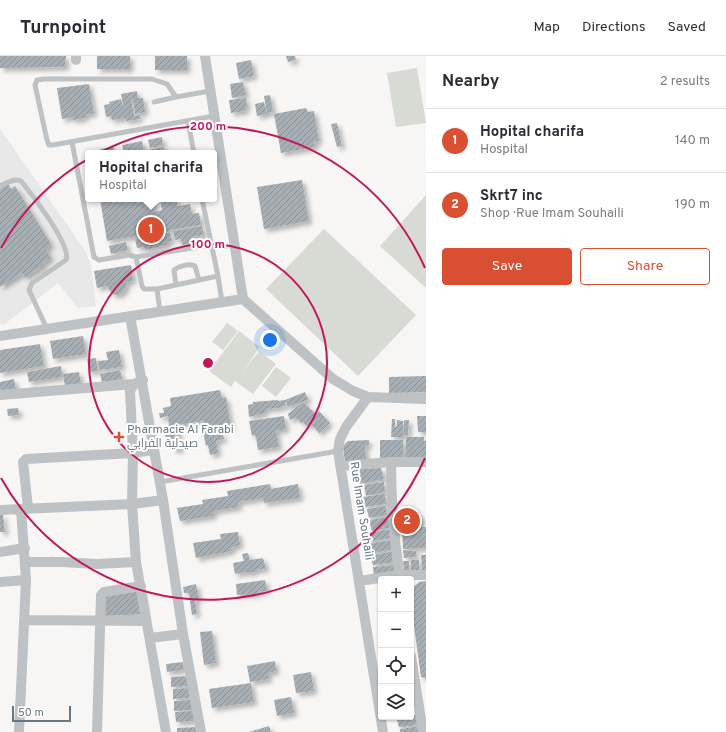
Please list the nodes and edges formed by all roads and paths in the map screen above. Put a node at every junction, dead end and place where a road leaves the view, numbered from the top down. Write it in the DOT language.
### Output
graph roads {
  1 [pos="205,56"];
  2 [pos="210,91"];
  3 [pos="176,97"];
  4 [pos="154,102"];
  5 [pos="214,116"];
  6 [pos="188,122"];
  7 [pos="72,142"];
  8 [pos="193,150"];
  9 [pos="0,186"];
  10 [pos="203,202"];
  11 [pos="211,245"];
  12 [pos="136,257"];
  13 [pos="218,276"];
  14 [pos="199,280"];
  15 [pos="176,285"];
  16 [pos="157,289"];
  17 [pos="243,298"];
  18 [pos="222,302"];
  19 [pos="160,312"];
  20 [pos="130,316"];
  21 [pos="47,329"];
  22 [pos="0,336"];
  23 [pos="138,382"];
  24 [pos="0,395"];
  25 [pos="368,397"];
  26 [pos="426,399"];
  27 [pos="153,450"];
  28 [pos="338,451"];
  29 [pos="133,453"];
  30 [pos="391,462"];
  31 [pos="426,462"];
  32 [pos="342,466"];
  33 [pos="160,482"];
  34 [pos="163,500"];
  35 [pos="132,504"];
  36 [pos="24,509"];
  37 [pos="0,510"];
  38 [pos="25,548"];
  39 [pos="0,552"];
  40 [pos="26,562"];
  41 [pos="136,562"];
  42 [pos="426,575"];
  43 [pos="399,576"];
  44 [pos="412,576"];
  45 [pos="378,579"];
  46 [pos="26,580"];
  47 [pos="359,581"];
  48 [pos="0,582"];
  49 [pos="141,586"];
  50 [pos="25,620"];
  51 [pos="100,621"];
  52 [pos="146,621"];
  53 [pos="183,634"];
  54 [pos="150,638"];
  55 [pos="414,669"];
  56 [pos="422,704"];
  57 [pos="19,732"];
  58 [pos="97,732"];
  59 [pos="166,732"];
  60 [pos="202,732"];
  61 [pos="383,732"];
  62 [pos="423,732"];
  1 -- 2 [label="street"];
  2 -- 3 [label="lane"];
  2 -- 5 [label="street"];
  3 -- 4 [label="lane"];
  3 -- 7 [label="lane"];
  5 -- 6 [label="lane"];
  5 -- 17 [label="street"];
  6 -- 7 [label="lane"];
  6 -- 8 [label="lane"];
  7 -- 12 [label="lane"];
  9 -- 21 [label="lane"];
  10 -- 11 [label="lane"];
  11 -- 12 [label="lane"];
  11 -- 13 [label="lane"];
  12 -- 16 [label="lane"];
  13 -- 14 [label="lane"];
  13 -- 18 [label="lane"];
  14 -- 15 [label="lane"];
  14 -- 15 [label="lane"];
  15 -- 16 [label="lane"];
  16 -- 19 [label="lane"];
  17 -- 18 [label="street"];
  17 -- 25 [label="street"];
  18 -- 19 [label="street"];
  19 -- 20 [label="street"];
  20 -- 21 [label="street"];
  20 -- 23 [label="street"];
  21 -- 22 [label="street"];
  23 -- 24 [label="street"];
  23 -- 27 [label="street"];
  23 -- 29 [label="street"];
  25 -- 26 [label="street"];
  25 -- 28 [label="street, Rue Imam Souhaili"];
  27 -- 29 [label="street"];
  27 -- 33 [label="street"];
  28 -- 32 [label="street, Rue Imam Souhaili"];
  28 -- 33 [label="lane"];
  29 -- 35 [label="street"];
  29 -- 36 [label="street"];
  30 -- 31 [label="street"];
  30 -- 32 [label="street"];
  30 -- 43 [label="street"];
  32 -- 47 [label="street, Rue Imam Souhaili"];
  33 -- 34 [label="street"];
  34 -- 35 [label="street"];
  34 -- 53 [label="street"];
  35 -- 36 [label="street"];
  35 -- 41 [label="street"];
  36 -- 37 [label="street"];
  36 -- 38 [label="street"];
  38 -- 39 [label="street"];
  38 -- 40 [label="street"];
  40 -- 41 [label="street"];
  40 -- 46 [label="street"];
  41 -- 49 [label="street"];
  42 -- 44 [label="street"];
  45 -- 47 [label="street"];
  46 -- 48 [label="street"];
  46 -- 50 [label="street"];
  47 -- 61 [label="street, Rue Imam Souhaili"];
  49 -- 51 [label="street"];
  49 -- 52 [label="street"];
  50 -- 51 [label="street"];
  50 -- 57 [label="street"];
  51 -- 52 [label="street"];
  51 -- 58 [label="street"];
  52 -- 54 [label="street"];
  53 -- 54 [label="street"];
  53 -- 60 [label="street"];
  54 -- 59 [label="street"];
  55 -- 56 [label="street"];
  56 -- 62 [label="street"];
}
